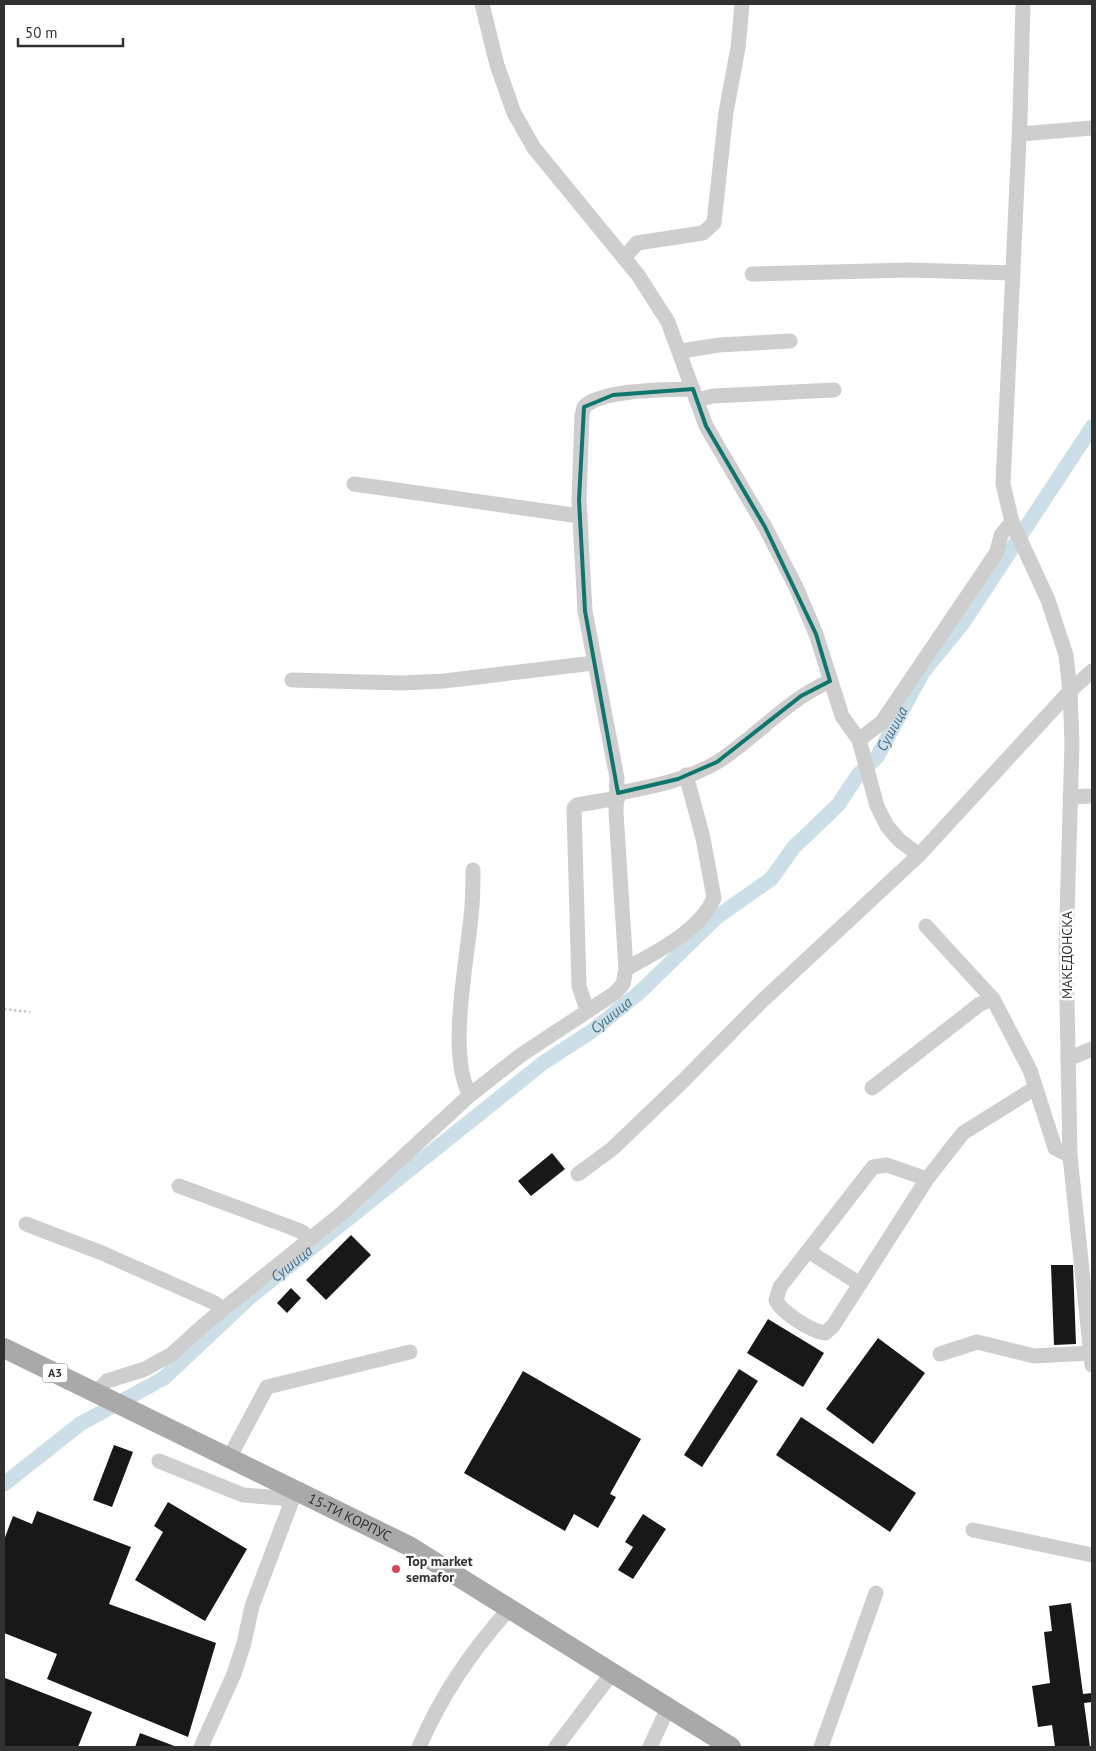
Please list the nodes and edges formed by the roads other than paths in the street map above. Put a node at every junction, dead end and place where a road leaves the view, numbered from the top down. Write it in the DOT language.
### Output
graph roads {
  1 [pos="482,4"];
  2 [pos="742,4"];
  3 [pos="1023,4"];
  4 [pos="1092,128"];
  5 [pos="1020,134"];
  6 [pos="624,258"];
  7 [pos="1013,273"];
  8 [pos="752,274"];
  9 [pos="790,340"];
  10 [pos="681,351"];
  11 [pos="834,390"];
  12 [pos="694,394"];
  13 [pos="354,484"];
  14 [pos="580,516"];
  15 [pos="1012,522"];
  16 [pos="594,663"];
  17 [pos="1092,671"];
  18 [pos="292,680"];
  19 [pos="830,681"];
  20 [pos="1070,691"];
  21 [pos="859,740"];
  22 [pos="686,775"];
  23 [pos="618,796"];
  24 [pos="1092,796"];
  25 [pos="1070,797"];
  26 [pos="919,855"];
  27 [pos="474,870"];
  28 [pos="926,926"];
  29 [pos="626,969"];
  30 [pos="993,999"];
  31 [pos="588,1010"];
  32 [pos="1092,1048"];
  33 [pos="1068,1060"];
  34 [pos="872,1088"];
  35 [pos="1036,1088"];
  36 [pos="470,1095"];
  37 [pos="1070,1156"];
  38 [pos="578,1174"];
  39 [pos="927,1179"];
  40 [pos="179,1186"];
  41 [pos="26,1224"];
  42 [pos="310,1239"];
  43 [pos="1086,1243"];
  44 [pos="808,1251"];
  45 [pos="860,1284"];
  46 [pos="222,1310"];
  47 [pos="4,1348"];
  48 [pos="410,1352"];
  49 [pos="940,1354"];
  50 [pos="1092,1359"];
  51 [pos="101,1396"];
  52 [pos="230,1458"];
  53 [pos="160,1461"];
  54 [pos="294,1495"];
  55 [pos="973,1530"];
  56 [pos="1092,1554"];
  57 [pos="876,1593"];
  58 [pos="509,1609"];
  59 [pos="612,1673"];
  60 [pos="668,1708"];
  61 [pos="201,1747"];
  62 [pos="419,1747"];
  63 [pos="556,1747"];
  64 [pos="650,1747"];
  65 [pos="731,1747"];
  66 [pos="821,1747"];
  1 -- 6 [label="street"];
  2 -- 6 [label="street"];
  3 -- 5 [label="street, МАКЕДОНСКА"];
  4 -- 5 [label="street"];
  5 -- 7 [label="street, МАКЕДОНСКА"];
  6 -- 10 [label="street"];
  7 -- 8 [label="street"];
  7 -- 15 [label="street, МАКЕДОНСКА"];
  9 -- 10 [label="street"];
  10 -- 12 [label="street"];
  11 -- 12 [label="street"];
  12 -- 14 [label="street"];
  12 -- 19 [label="street"];
  13 -- 14 [label="street"];
  14 -- 16 [label="street"];
  15 -- 20 [label="street, МАКЕДОНСКА"];
  15 -- 21 [label="street"];
  16 -- 18 [label="street"];
  16 -- 23 [label="street"];
  17 -- 20 [label="street"];
  19 -- 21 [label="street"];
  19 -- 22 [label="street"];
  20 -- 25 [label="street, МАКЕДОНСКА"];
  20 -- 26 [label="street"];
  21 -- 26 [label="street"];
  22 -- 23 [label="street"];
  22 -- 29 [label="street"];
  23 -- 29 [label="street"];
  23 -- 31 [label="street"];
  24 -- 25 [label="street"];
  25 -- 33 [label="street, МАКЕДОНСКА"];
  26 -- 38 [label="street"];
  27 -- 36 [label="street"];
  28 -- 30 [label="street"];
  29 -- 31 [label="street"];
  30 -- 34 [label="street"];
  30 -- 35 [label="street"];
  31 -- 36 [label="street"];
  32 -- 33 [label="street"];
  33 -- 37 [label="street, МАКЕДОНСКА"];
  35 -- 37 [label="street"];
  35 -- 39 [label="street"];
  36 -- 42 [label="street"];
  37 -- 43 [label="street, МАКЕДОНСКА"];
  39 -- 44 [label="street"];
  39 -- 45 [label="street"];
  40 -- 42 [label="street"];
  41 -- 46 [label="street"];
  42 -- 46 [label="street"];
  43 -- 50 [label="street, МАКЕДОНСКА"];
  44 -- 45 [label="street"];
  44 -- 45 [label="street"];
  46 -- 51 [label="street"];
  47 -- 51 [label="main road, 15-ТИ КОРПУС / A3"];
  48 -- 52 [label="street"];
  49 -- 50 [label="street"];
  51 -- 52 [label="main road, 15-ТИ КОРПУС / A3"];
  52 -- 54 [label="main road, 15-ТИ КОРПУС / A3"];
  53 -- 54 [label="street"];
  54 -- 58 [label="main road, 15-ТИ КОРПУС / A3"];
  54 -- 61 [label="street"];
  55 -- 56 [label="street"];
  57 -- 66 [label="street"];
  58 -- 59 [label="main road, 15-ТИ КОРПУС / A3"];
  58 -- 62 [label="street"];
  59 -- 60 [label="main road, 15-ТИ КОРПУС / A3"];
  59 -- 63 [label="street"];
  60 -- 64 [label="street"];
  60 -- 65 [label="main road, 15-ТИ КОРПУС / A3"];
}
